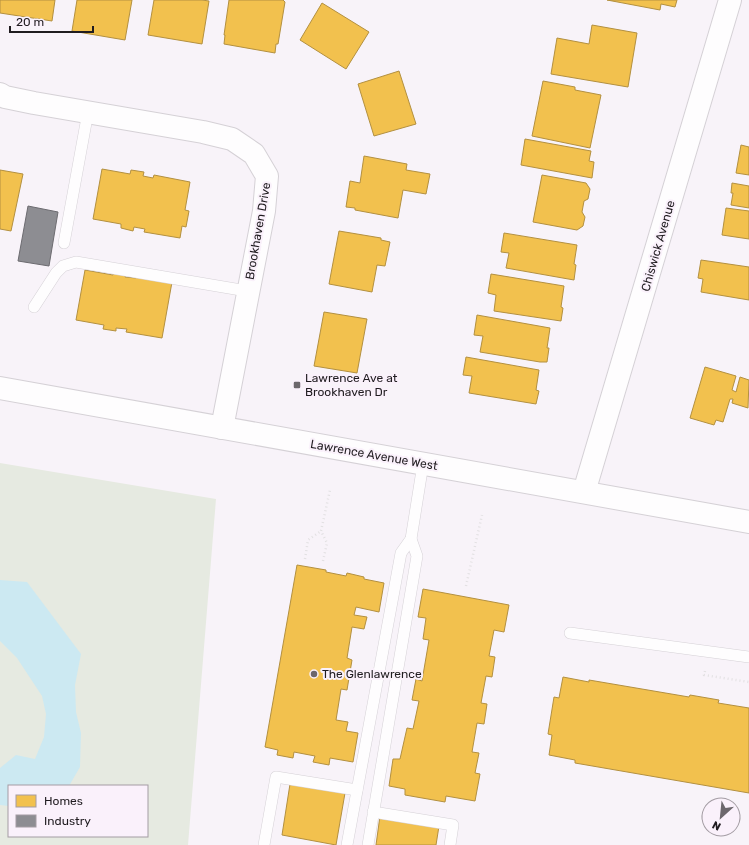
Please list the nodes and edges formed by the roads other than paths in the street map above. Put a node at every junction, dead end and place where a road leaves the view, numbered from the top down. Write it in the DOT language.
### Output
graph roads {
  1 [pos="730,0"];
  2 [pos="0,94"];
  3 [pos="88,112"];
  4 [pos="64,243"];
  5 [pos="247,291"];
  6 [pos="34,307"];
  7 [pos="0,388"];
  8 [pos="222,428"];
  9 [pos="423,464"];
  10 [pos="584,492"];
  11 [pos="749,522"];
  12 [pos="411,539"];
  13 [pos="570,633"];
  14 [pos="749,657"];
  15 [pos="357,790"];
  16 [pos="373,812"];
  17 [pos="264,845"];
  18 [pos="347,845"];
  19 [pos="368,845"];
  20 [pos="450,845"];
  1 -- 10 [label="street, Chiswick Avenue"];
  2 -- 3 [label="street, Brookhaven Drive"];
  3 -- 4 [label="lane"];
  3 -- 5 [label="street, Brookhaven Drive"];
  5 -- 6 [label="lane"];
  5 -- 8 [label="street, Brookhaven Drive"];
  7 -- 8 [label="street, Lawrence Avenue West"];
  8 -- 9 [label="street, Lawrence Avenue West"];
  9 -- 10 [label="street, Lawrence Avenue West"];
  9 -- 12 [label="lane"];
  10 -- 11 [label="street, Lawrence Avenue West"];
  12 -- 15 [label="lane"];
  12 -- 16 [label="lane"];
  13 -- 14 [label="lane"];
  15 -- 17 [label="lane"];
  15 -- 18 [label="lane"];
  16 -- 19 [label="lane"];
  16 -- 20 [label="lane"];
}
